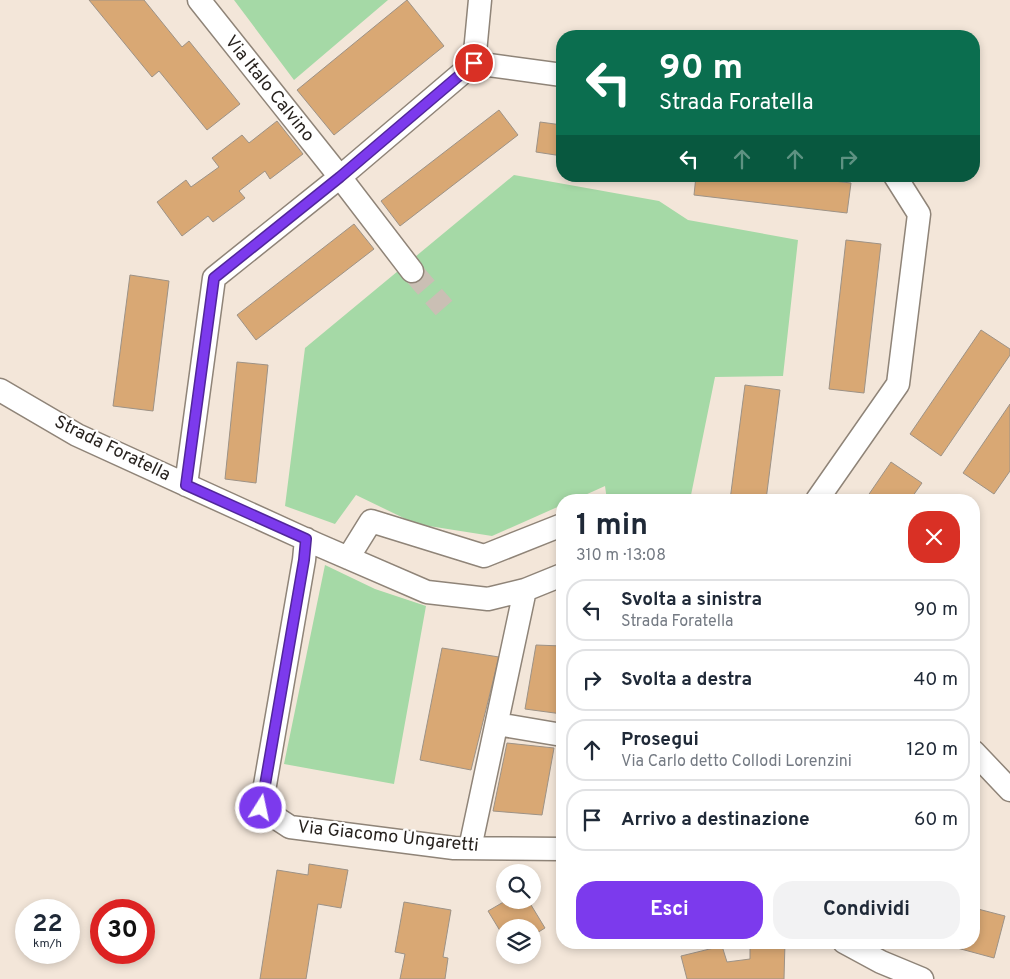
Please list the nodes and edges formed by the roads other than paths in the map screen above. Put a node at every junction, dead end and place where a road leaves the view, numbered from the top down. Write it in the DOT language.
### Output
graph roads {
  1 [pos="198,0"];
  2 [pos="480,0"];
  3 [pos="474,63"];
  4 [pos="556,74"];
  5 [pos="340,177"];
  6 [pos="899,182"];
  7 [pos="412,271"];
  8 [pos="0,390"];
  9 [pos="186,485"];
  10 [pos="821,494"];
  11 [pos="556,527"];
  12 [pos="305,550"];
  13 [pos="348,558"];
  14 [pos="556,577"];
  15 [pos="525,590"];
  16 [pos="497,724"];
  17 [pos="556,734"];
  18 [pos="980,758"];
  19 [pos="1010,790"];
  20 [pos="470,848"];
  21 [pos="556,849"];
  22 [pos="857,949"];
  23 [pos="922,979"];
  1 -- 5 [label="street, Via Italo Calvino"];
  2 -- 3 [label="street"];
  3 -- 4 [label="street"];
  3 -- 5 [label="street"];
  5 -- 7 [label="street, Via Italo Calvino"];
  5 -- 9 [label="street"];
  6 -- 10 [label="street"];
  8 -- 9 [label="street, Strada Foratella"];
  9 -- 12 [label="street, Strada Foratella"];
  11 -- 13 [label="street"];
  12 -- 13 [label="street, Strada Foratella"];
  12 -- 20 [label="street, Via Giacomo Ungaretti"];
  13 -- 15 [label="street, Strada Foratella"];
  14 -- 15 [label="street, Strada Foratella"];
  15 -- 16 [label="street"];
  16 -- 17 [label="street"];
  16 -- 20 [label="street"];
  18 -- 19 [label="street"];
  20 -- 21 [label="street, Via Giacomo Ungaretti"];
  22 -- 23 [label="street"];
}
